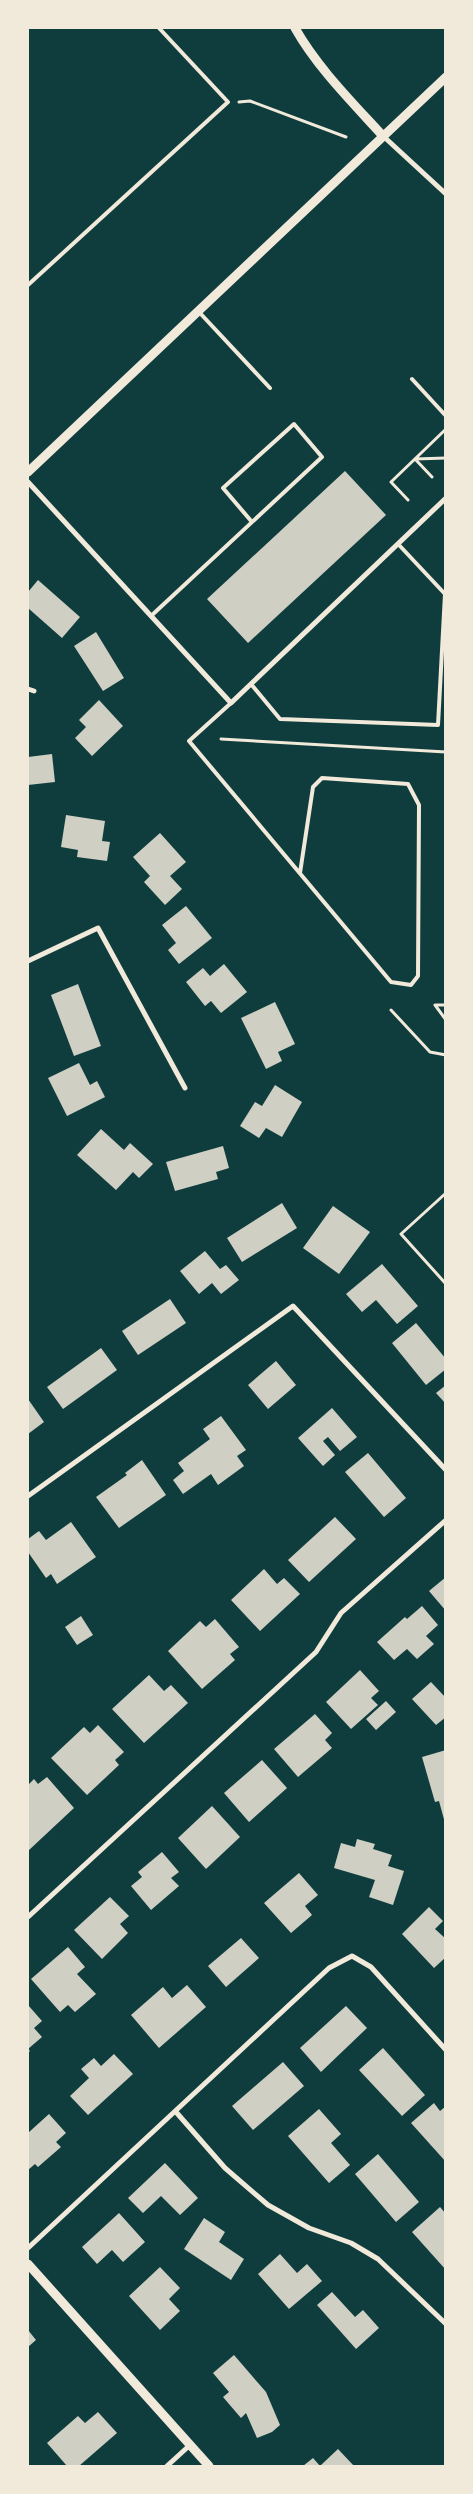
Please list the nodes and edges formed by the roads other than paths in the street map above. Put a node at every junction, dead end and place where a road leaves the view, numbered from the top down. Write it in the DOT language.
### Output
graph roads {
  1 [pos="159,28"];
  2 [pos="295,28"];
  3 [pos="446,77"];
  4 [pos="382,135"];
  5 [pos="446,194"];
  6 [pos="28,285"];
  7 [pos="197,310"];
  8 [pos="412,379"];
  9 [pos="270,388"];
  10 [pos="446,416"];
  11 [pos="28,472"];
  12 [pos="28,482"];
  13 [pos="446,498"];
  14 [pos="252,522"];
  15 [pos="399,545"];
  16 [pos="151,616"];
  17 [pos="251,684"];
  18 [pos="28,688"];
  19 [pos="34,691"];
  20 [pos="231,703"];
  21 [pos="300,873"];
  22 [pos="28,961"];
  23 [pos="185,1088"];
  24 [pos="446,1470"];
  25 [pos="28,1496"];
  26 [pos="446,1520"];
  27 [pos="28,1917"];
  28 [pos="446,2050"];
  29 [pos="176,2112"];
  30 [pos="28,2248"];
  31 [pos="28,2264"];
  32 [pos="446,2324"];
  33 [pos="190,2445"];
  34 [pos="168,2466"];
  35 [pos="209,2466"];
  1 -- 6 [label="lane"];
  2 -- 4 [label="street"];
  3 -- 4 [label="street"];
  4 -- 5 [label="street"];
  4 -- 7 [label="street"];
  7 -- 9 [label="lane"];
  7 -- 11 [label="street"];
  8 -- 10 [label="lane"];
  12 -- 16 [label="street"];
  13 -- 15 [label="street"];
  14 -- 14 [label="lane"];
  14 -- 16 [label="lane"];
  15 -- 17 [label="street"];
  15 -- 17 [label="lane"];
  16 -- 20 [label="street"];
  17 -- 20 [label="street"];
  18 -- 19 [label="street"];
  20 -- 21 [label="lane"];
  21 -- 21 [label="lane"];
  22 -- 23 [label="street"];
  24 -- 25 [label="street"];
  26 -- 27 [label="street"];
  28 -- 29 [label="street"];
  29 -- 30 [label="street"];
  29 -- 32 [label="street"];
  31 -- 33 [label="street"];
  33 -- 34 [label="street"];
  33 -- 35 [label="street"];
}
